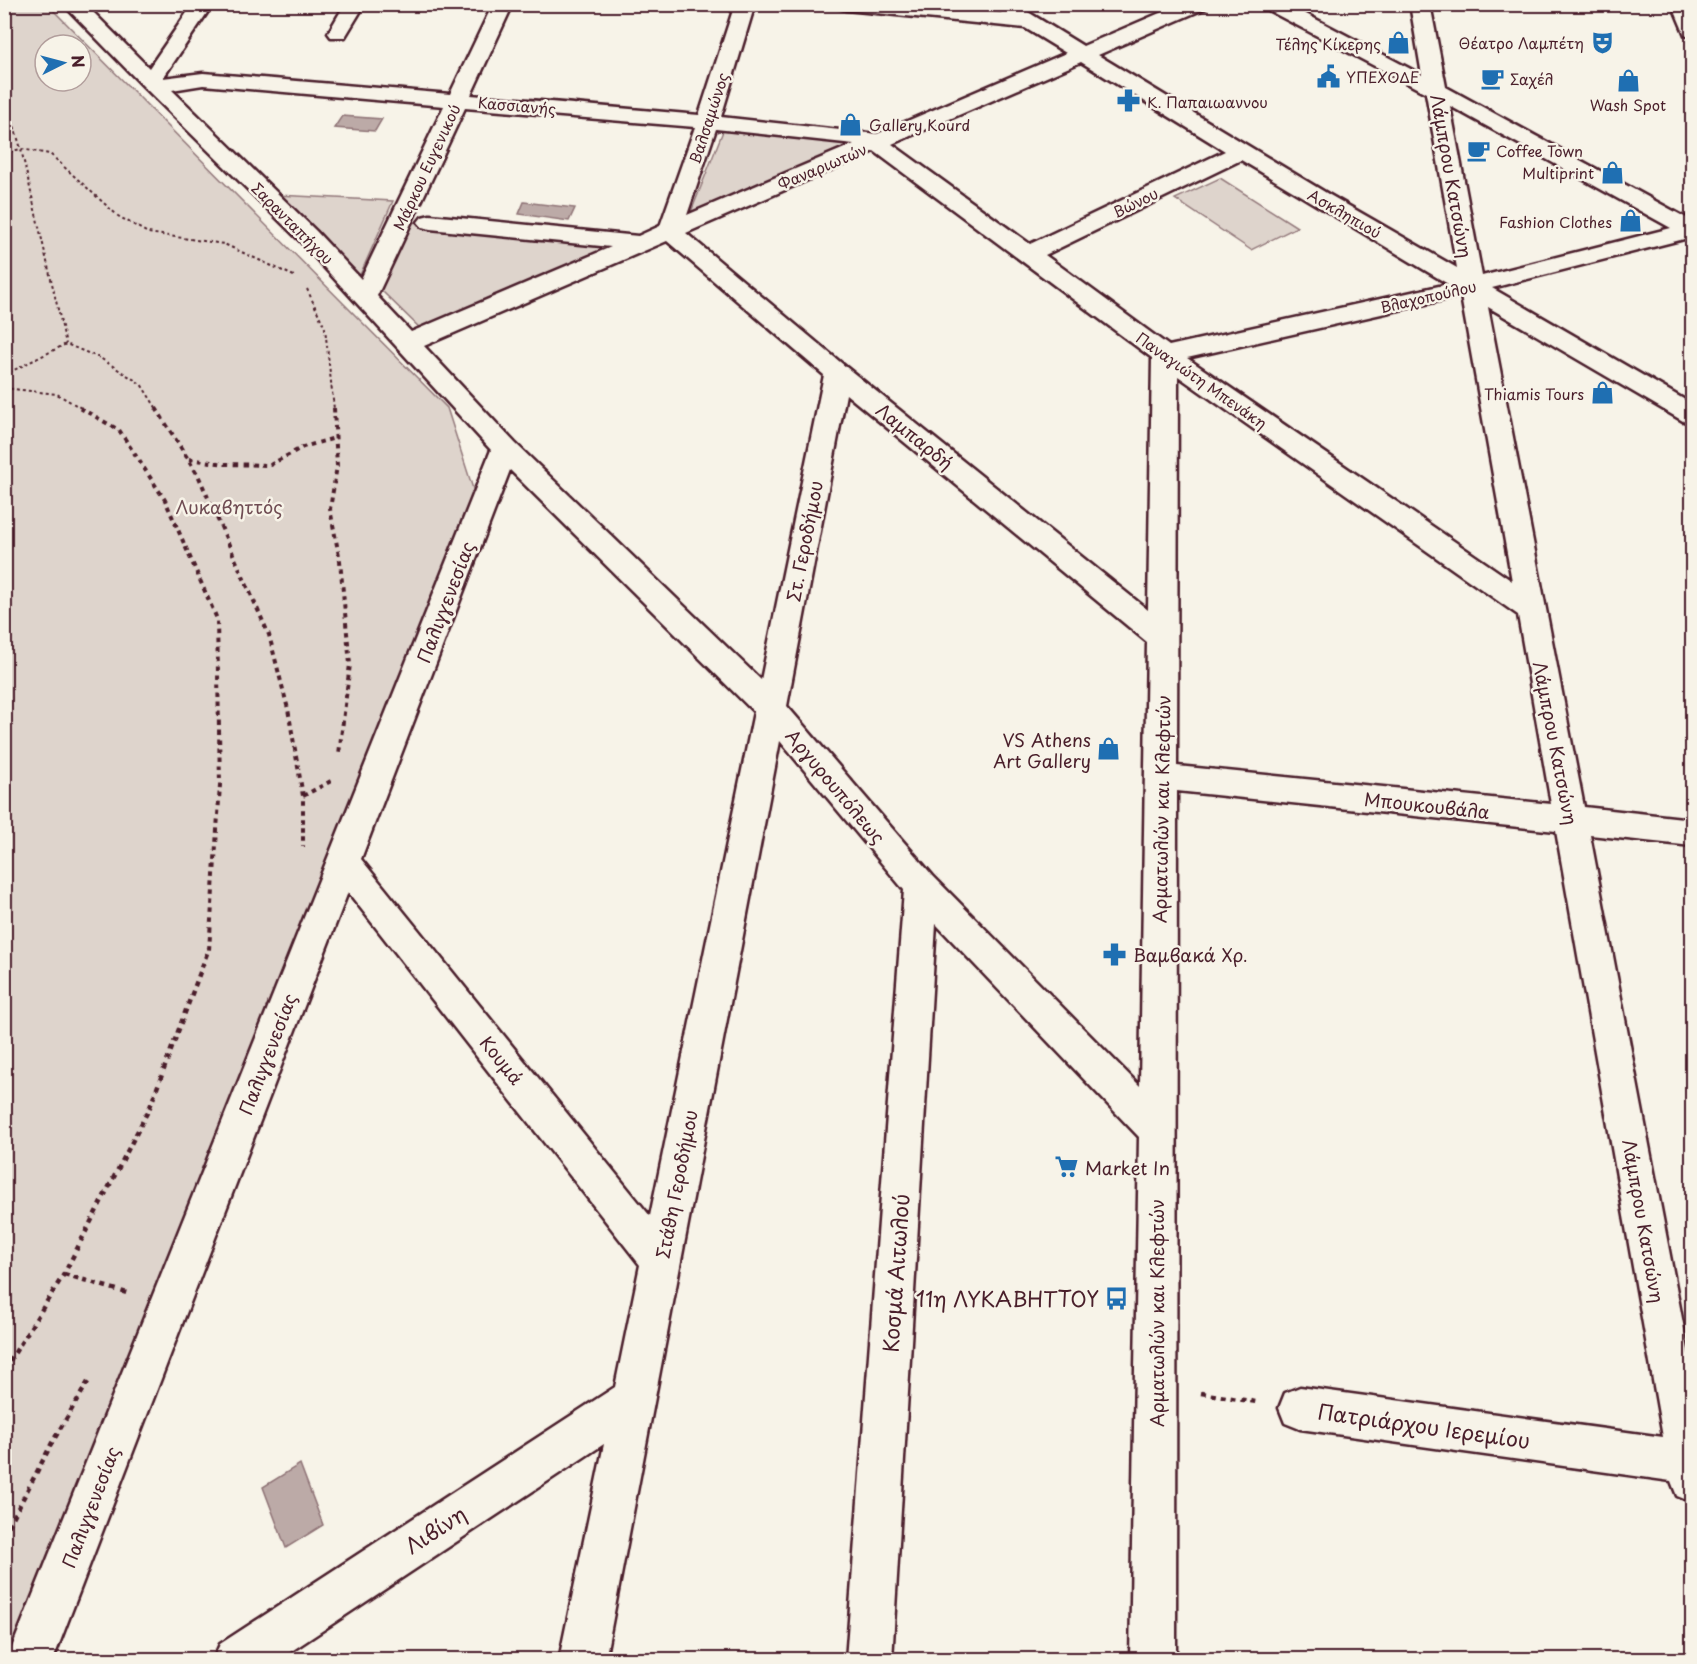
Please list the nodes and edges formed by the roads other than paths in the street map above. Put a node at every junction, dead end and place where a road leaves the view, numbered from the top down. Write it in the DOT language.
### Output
graph roads {
  1 [pos="73,4"];
  2 [pos="203,4"];
  3 [pos="355,4"];
  4 [pos="503,4"];
  5 [pos="745,4"];
  6 [pos="846,4"];
  7 [pos="1000,4"];
  8 [pos="1199,4"];
  9 [pos="1271,4"];
  10 [pos="1420,4"];
  11 [pos="1682,4"];
  12 [pos="1029,22"];
  13 [pos="1692,31"];
  14 [pos="338,33"];
  15 [pos="1082,54"];
  16 [pos="152,84"];
  17 [pos="1436,90"];
  18 [pos="457,100"];
  19 [pos="708,122"];
  20 [pos="878,142"];
  21 [pos="1242,151"];
  22 [pos="430,222"];
  23 [pos="1691,230"];
  24 [pos="670,231"];
  25 [pos="643,243"];
  26 [pos="1029,254"];
  27 [pos="1472,286"];
  28 [pos="365,296"];
  29 [pos="408,343"];
  30 [pos="1165,355"];
  31 [pos="837,374"];
  32 [pos="1692,415"];
  33 [pos="505,449"];
  34 [pos="1532,610"];
  35 [pos="1162,638"];
  36 [pos="771,709"];
  37 [pos="1162,777"];
  38 [pos="1571,821"];
  39 [pos="1692,832"];
  40 [pos="343,861"];
  41 [pos="921,886"];
  42 [pos="1158,1131"];
  43 [pos="662,1260"];
  44 [pos="634,1399"];
  45 [pos="1300,1408"];
  46 [pos="1691,1469"];
  47 [pos="30,1659"];
  48 [pos="236,1659"];
  49 [pos="582,1659"];
  50 [pos="869,1659"];
  51 [pos="1153,1659"];
  1 -- 16 [label="street, Σαρανταπήχου"];
  2 -- 16 [label="street"];
  3 -- 14 [label="street"];
  4 -- 18 [label="street, Μάρκου Ευγενικού"];
  5 -- 19 [label="street, Βαλσαμώνος"];
  6 -- 12 [label="street"];
  7 -- 12 [label="street, Ασκληπιού"];
  8 -- 15 [label="street, Φαναριωτών"];
  9 -- 17 [label="street"];
  10 -- 17 [label="street, Λάμπρου Κατσώνη"];
  11 -- 13 [label="street"];
  12 -- 15 [label="street, Ασκληπιού"];
  15 -- 20 [label="street, Φαναριωτών"];
  15 -- 21 [label="street, Ασκληπιού"];
  16 -- 18 [label="street, Κασσιανής"];
  16 -- 28 [label="street, Σαρανταπήχου"];
  17 -- 23 [label="street"];
  17 -- 27 [label="street, Λάμπρου Κατσώνη"];
  18 -- 19 [label="street, Κασσιανής"];
  18 -- 28 [label="street, Μάρκου Ευγενικού"];
  19 -- 20 [label="street, Κασσιανής"];
  19 -- 24 [label="street, Βαλσαμώνος"];
  20 -- 24 [label="street, Φαναριωτών"];
  20 -- 26 [label="street, Παναγιώτη Μπενάκη"];
  21 -- 26 [label="street, Βώνου"];
  21 -- 27 [label="street, Ασκληπιού"];
  22 -- 25 [label="street, Φαναριωτών"];
  23 -- 27 [label="street, Βλαχοπούλου"];
  24 -- 25 [label="street, Φαναριωτών"];
  24 -- 31 [label="street, Λαμπαρδή"];
  25 -- 29 [label="street, Φαναριωτών"];
  26 -- 30 [label="street, Παναγιώτη Μπενάκη"];
  27 -- 30 [label="street, Βλαχοπούλου"];
  27 -- 32 [label="street, Ασκληπιού"];
  27 -- 34 [label="street, Λάμπρου Κατσώνη"];
  28 -- 29 [label="street, Σαρανταπήχου"];
  29 -- 33 [label="street, Σαρανταπήχου"];
  30 -- 34 [label="street, Παναγιώτη Μπενάκη"];
  30 -- 35 [label="street, Αρματωλών και Κλεφτών"];
  31 -- 35 [label="street, Λαμπαρδή"];
  31 -- 36 [label="street, Στ. Γεροδήμου"];
  33 -- 36 [label="street, Αργυρουπόλεως"];
  33 -- 40 [label="street, Παλιγγενεσίας"];
  34 -- 38 [label="street, Λάμπρου Κατσώνη"];
  35 -- 37 [label="street, Αρματωλών και Κλεφτών"];
  36 -- 41 [label="street, Αργυρουπόλεως"];
  36 -- 43 [label="street, Στάθη Γεροδήμου"];
  37 -- 38 [label="street, Μπουκουβάλα"];
  37 -- 42 [label="street, Αρματωλών και Κλεφτών"];
  38 -- 39 [label="street, Μπουκουβάλα"];
  38 -- 46 [label="street, Λάμπρου Κατσώνη"];
  40 -- 43 [label="street, Κουμά"];
  40 -- 47 [label="street, Παλιγγενεσίας"];
  41 -- 42 [label="street, Αργυρουπόλεως"];
  41 -- 50 [label="street, Κοσμά Αιτωλού"];
  42 -- 51 [label="street, Αρματωλών και Κλεφτών"];
  43 -- 44 [label="street, Στάθη Γεροδήμου"];
  44 -- 48 [label="street, Λιβίνη"];
  44 -- 49 [label="street, Στάθη Γεροδήμου"];
  45 -- 46 [label="street, Πατριάρχου Ιερεμίου"];
}
